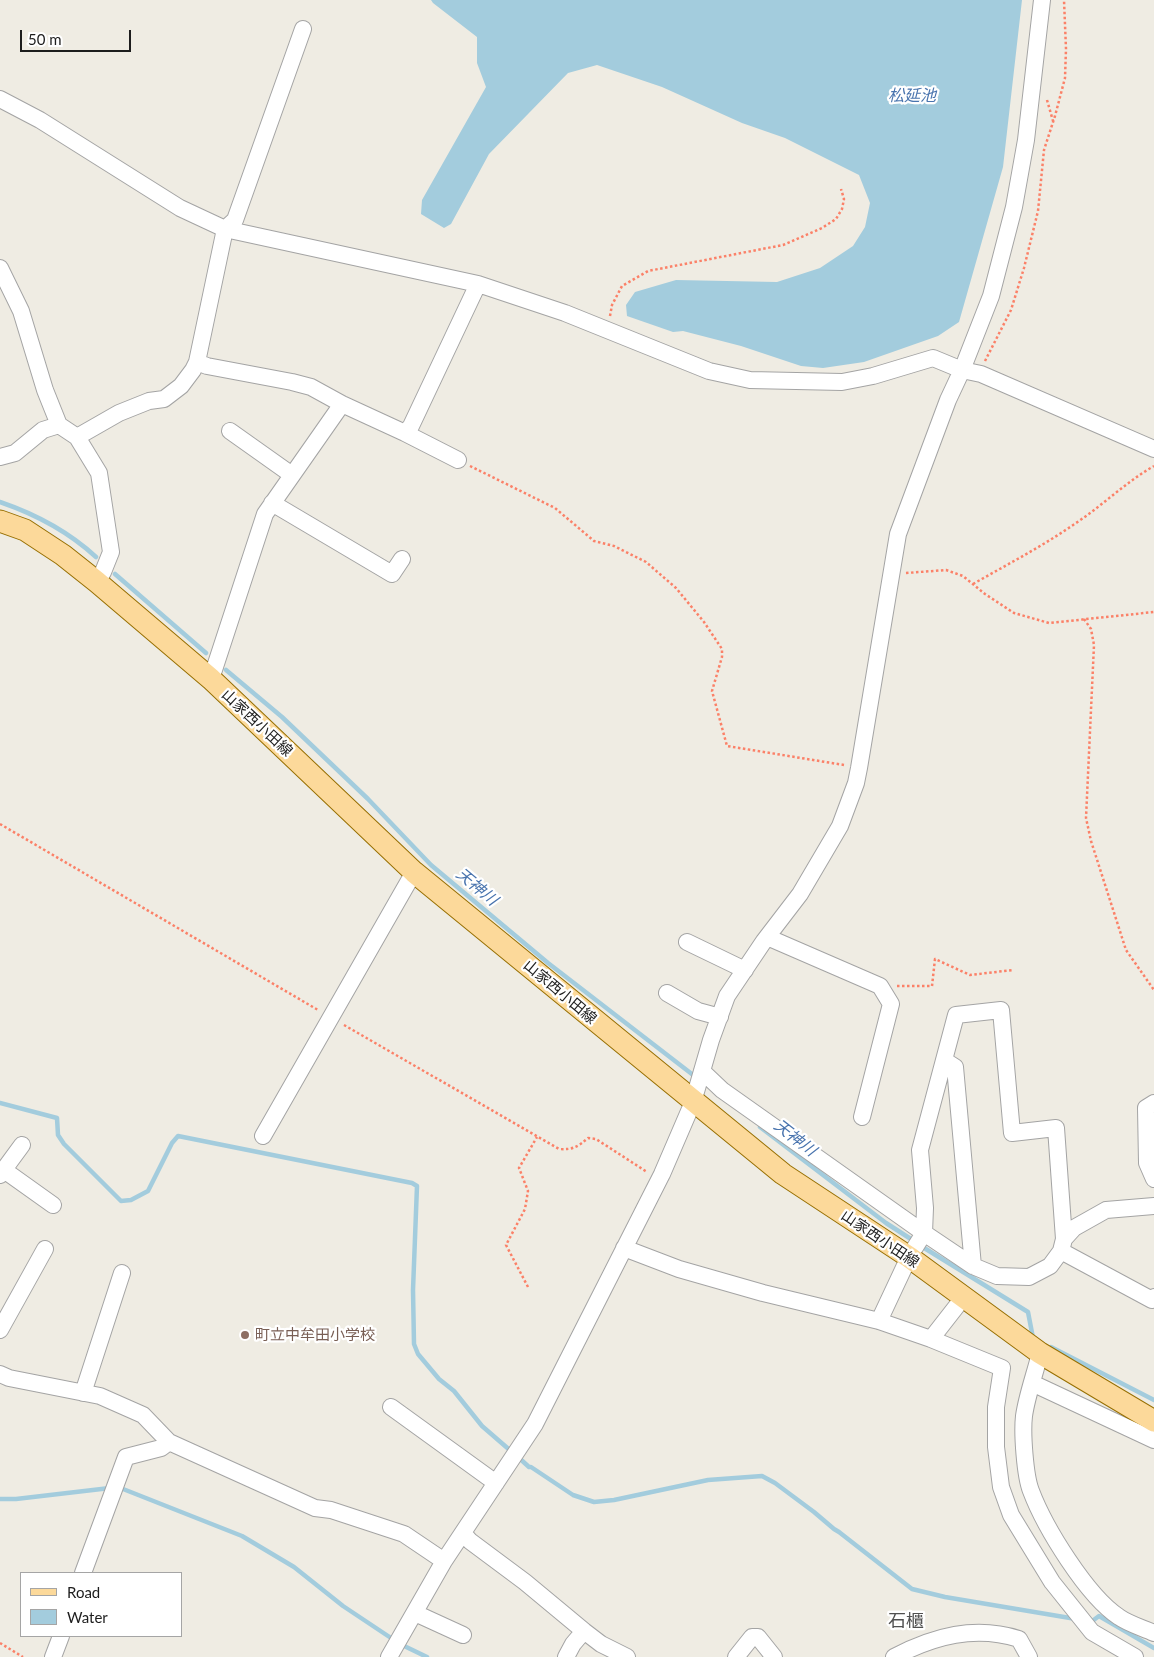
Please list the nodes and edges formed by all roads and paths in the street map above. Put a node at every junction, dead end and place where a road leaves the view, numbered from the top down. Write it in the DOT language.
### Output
graph roads {
  1 [pos="1042,0"];
  2 [pos="1064,0"];
  3 [pos="304,29"];
  4 [pos="0,99"];
  5 [pos="841,189"];
  6 [pos="225,229"];
  7 [pos="0,268"];
  8 [pos="478,284"];
  9 [pos="608,330"];
  10 [pos="197,362"];
  11 [pos="962,370"];
  12 [pos="981,374"];
  13 [pos="342,404"];
  14 [pos="60,424"];
  15 [pos="230,431"];
  16 [pos="406,433"];
  17 [pos="77,437"];
  18 [pos="1154,449"];
  19 [pos="0,457"];
  20 [pos="458,460"];
  21 [pos="1154,466"];
  22 [pos="292,475"];
  23 [pos="272,503"];
  24 [pos="0,521"];
  25 [pos="402,559"];
  26 [pos="892,575"];
  27 [pos="97,582"];
  28 [pos="973,584"];
  29 [pos="1154,612"];
  30 [pos="1084,619"];
  31 [pos="210,679"];
  32 [pos="859,768"];
  33 [pos="0,824"];
  34 [pos="414,872"];
  35 [pos="767,937"];
  36 [pos="687,942"];
  37 [pos="745,970"];
  38 [pos="1012,970"];
  39 [pos="880,986"];
  40 [pos="1154,990"];
  41 [pos="667,993"];
  42 [pos="330,1017"];
  43 [pos="720,1017"];
  44 [pos="944,1060"];
  45 [pos="702,1071"];
  46 [pos="693,1102"];
  47 [pos="1154,1103"];
  48 [pos="862,1118"];
  49 [pos="263,1136"];
  50 [pos="538,1136"];
  51 [pos="22,1145"];
  52 [pos="2,1172"];
  53 [pos="662,1174"];
  54 [pos="1154,1179"];
  55 [pos="53,1205"];
  56 [pos="1154,1206"];
  57 [pos="924,1233"];
  58 [pos="1062,1245"];
  59 [pos="624,1248"];
  60 [pos="45,1250"];
  61 [pos="909,1257"];
  62 [pos="973,1266"];
  63 [pos="122,1273"];
  64 [pos="528,1287"];
  65 [pos="963,1298"];
  66 [pos="1154,1298"];
  67 [pos="879,1321"];
  68 [pos="0,1330"];
  69 [pos="931,1339"];
  70 [pos="1040,1353"];
  71 [pos="0,1374"];
  72 [pos="1032,1383"];
  73 [pos="83,1392"];
  74 [pos="391,1408"];
  75 [pos="1154,1422"];
  76 [pos="1154,1440"];
  77 [pos="169,1442"];
  78 [pos="496,1483"];
  79 [pos="463,1533"];
  80 [pos="444,1562"];
  81 [pos="83,1572"];
  82 [pos="415,1612"];
  83 [pos="584,1631"];
  84 [pos="1154,1633"];
  85 [pos="463,1635"];
  86 [pos="61,1637"];
  87 [pos="0,1643"];
  88 [pos="912,1653"];
  89 [pos="23,1657"];
  90 [pos="53,1657"];
  91 [pos="389,1657"];
  92 [pos="566,1657"];
  93 [pos="626,1657"];
  94 [pos="736,1657"];
  95 [pos="774,1657"];
  96 [pos="894,1657"];
  97 [pos="1029,1657"];
  98 [pos="1135,1657"];
  1 -- 11 [label="street"];
  2 -- 12 [label="path"];
  3 -- 6 [label="street"];
  4 -- 6 [label="street"];
  5 -- 9 [label="path"];
  6 -- 8 [label="street"];
  6 -- 10 [label="street"];
  7 -- 14 [label="street"];
  8 -- 9 [label="street"];
  8 -- 16 [label="street"];
  9 -- 11 [label="street"];
  10 -- 13 [label="street"];
  10 -- 17 [label="street"];
  11 -- 12 [label="street"];
  11 -- 26 [label="street"];
  12 -- 18 [label="street"];
  13 -- 16 [label="street"];
  13 -- 22 [label="street"];
  14 -- 17 [label="street"];
  14 -- 19 [label="street"];
  15 -- 22 [label="street"];
  16 -- 20 [label="street"];
  17 -- 27 [label="street"];
  20 -- 32 [label="path"];
  21 -- 28 [label="path"];
  22 -- 23 [label="street"];
  23 -- 25 [label="street"];
  23 -- 31 [label="street"];
  24 -- 27 [label="main road, 山家西小田線"];
  26 -- 28 [label="path"];
  26 -- 32 [label="street"];
  27 -- 31 [label="main road, 山家西小田線"];
  28 -- 30 [label="path"];
  29 -- 30 [label="path"];
  30 -- 40 [label="path"];
  31 -- 34 [label="main road, 山家西小田線"];
  32 -- 35 [label="street"];
  33 -- 42 [label="path"];
  34 -- 42 [label="street"];
  34 -- 46 [label="main road, 山家西小田線"];
  35 -- 37 [label="street"];
  35 -- 39 [label="street"];
  36 -- 37 [label="street"];
  37 -- 43 [label="street"];
  38 -- 39 [label="path"];
  39 -- 48 [label="street"];
  41 -- 43 [label="street"];
  42 -- 49 [label="street"];
  42 -- 50 [label="path"];
  43 -- 45 [label="street"];
  44 -- 57 [label="street"];
  44 -- 58 [label="street"];
  44 -- 62 [label="street"];
  45 -- 46 [label="street"];
  45 -- 57 [label="street"];
  46 -- 53 [label="street"];
  46 -- 61 [label="main road, 山家西小田線"];
  47 -- 54 [label="street"];
  50 -- 53 [label="path"];
  50 -- 64 [label="path"];
  51 -- 52 [label="street"];
  52 -- 55 [label="street"];
  53 -- 59 [label="street"];
  56 -- 58 [label="street"];
  57 -- 61 [label="street"];
  57 -- 62 [label="street"];
  58 -- 62 [label="street"];
  58 -- 66 [label="street"];
  59 -- 67 [label="street"];
  59 -- 78 [label="street"];
  60 -- 68 [label="street"];
  61 -- 65 [label="main road, 山家西小田線"];
  61 -- 67 [label="street"];
  63 -- 73 [label="street"];
  65 -- 69 [label="street"];
  65 -- 70 [label="main road, 山家西小田線"];
  67 -- 69 [label="street"];
  69 -- 98 [label="street"];
  70 -- 72 [label="street"];
  70 -- 75 [label="main road, 山家西小田線"];
  71 -- 73 [label="street"];
  72 -- 76 [label="street"];
  72 -- 84 [label="street"];
  73 -- 77 [label="street"];
  74 -- 78 [label="street"];
  77 -- 80 [label="street"];
  77 -- 81 [label="street"];
  78 -- 79 [label="street"];
  79 -- 80 [label="street"];
  79 -- 83 [label="street"];
  80 -- 82 [label="street"];
  82 -- 85 [label="street"];
  82 -- 91 [label="street"];
  83 -- 92 [label="street"];
  83 -- 93 [label="street"];
  86 -- 90 [label="street"];
  87 -- 89 [label="path"];
  88 -- 96 [label="street"];
  88 -- 97 [label="street"];
  94 -- 95 [label="street"];
}
